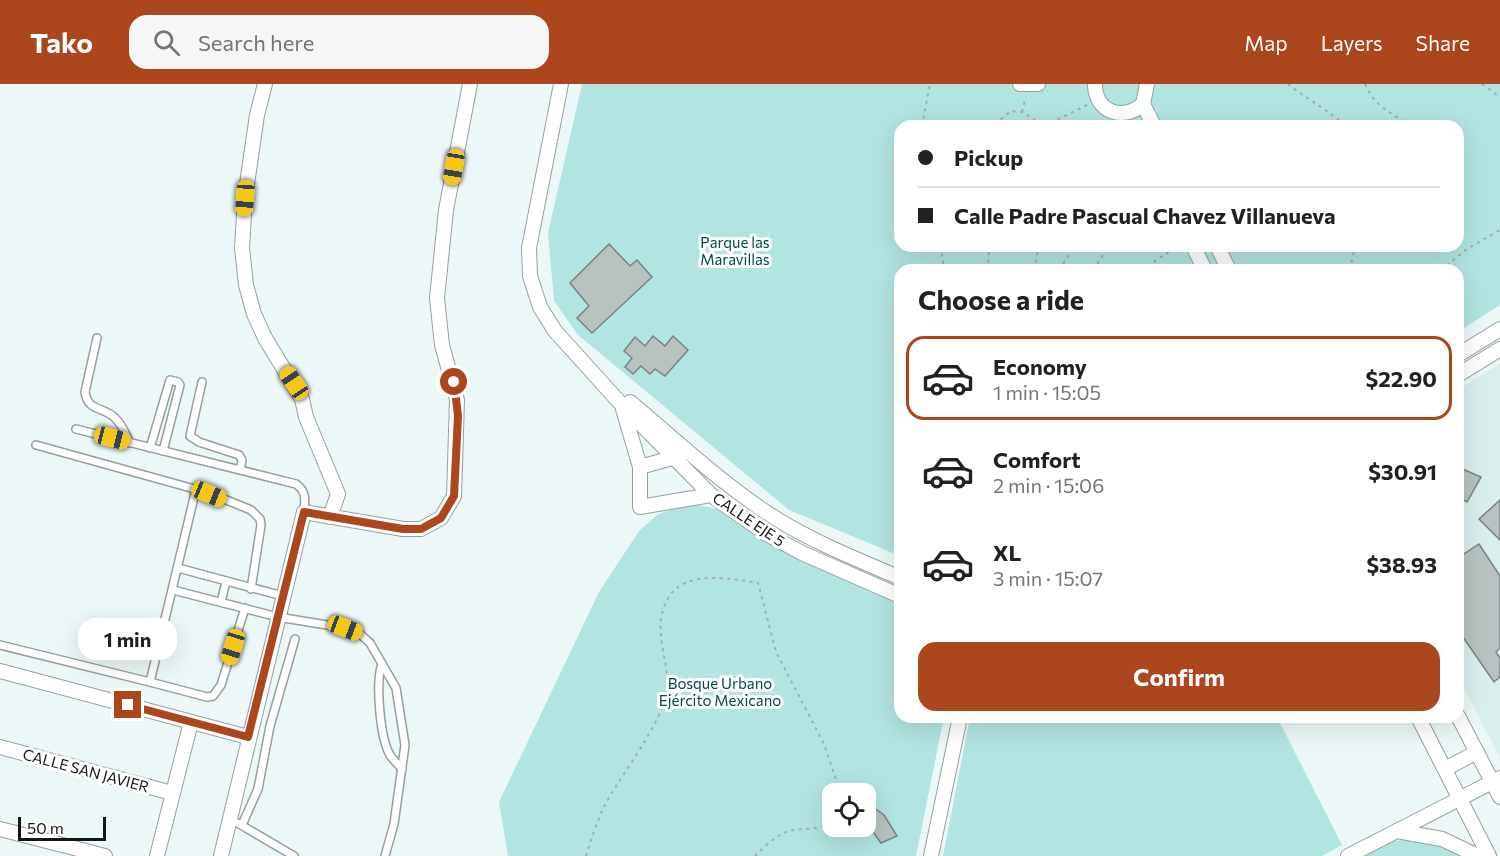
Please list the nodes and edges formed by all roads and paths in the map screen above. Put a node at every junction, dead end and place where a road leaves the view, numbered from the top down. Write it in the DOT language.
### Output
graph roads {
  1 [pos="265,84"];
  2 [pos="470,84"];
  3 [pos="561,84"];
  4 [pos="930,84"];
  5 [pos="1095,84"];
  6 [pos="1147,84"];
  7 [pos="1288,84"];
  8 [pos="1365,84"];
  9 [pos="1482,84"];
  10 [pos="1029,85"];
  11 [pos="1500,97"];
  12 [pos="1098,100"];
  13 [pos="1143,104"];
  14 [pos="1022,112"];
  15 [pos="923,120"];
  16 [pos="1000,120"];
  17 [pos="1035,120"];
  18 [pos="1056,120"];
  19 [pos="1131,120"];
  20 [pos="1151,120"];
  21 [pos="1339,120"];
  22 [pos="1402,120"];
  23 [pos="1500,230"];
  24 [pos="1464,251"];
  25 [pos="1169,252"];
  26 [pos="1463,252"];
  27 [pos="1150,264"];
  28 [pos="1448,264"];
  29 [pos="1500,329"];
  30 [pos="97,338"];
  31 [pos="1500,349"];
  32 [pos="1464,351"];
  33 [pos="1464,371"];
  34 [pos="202,382"];
  35 [pos="624,402"];
  36 [pos="76,429"];
  37 [pos="130,442"];
  38 [pos="36,445"];
  39 [pos="150,448"];
  40 [pos="163,452"];
  41 [pos="692,453"];
  42 [pos="673,457"];
  43 [pos="640,467"];
  44 [pos="240,470"];
  45 [pos="196,489"];
  46 [pos="711,495"];
  47 [pos="304,512"];
  48 [pos="330,517"];
  49 [pos="178,568"];
  50 [pos="894,575"];
  51 [pos="226,582"];
  52 [pos="251,589"];
  53 [pos="173,590"];
  54 [pos="894,594"];
  55 [pos="283,596"];
  56 [pos="221,602"];
  57 [pos="245,608"];
  58 [pos="278,617"];
  59 [pos="296,639"];
  60 [pos="0,645"];
  61 [pos="381,667"];
  62 [pos="0,671"];
  63 [pos="150,682"];
  64 [pos="191,722"];
  65 [pos="959,723"];
  66 [pos="1421,723"];
  67 [pos="1462,723"];
  68 [pos="248,737"];
  69 [pos="0,747"];
  70 [pos="1478,752"];
  71 [pos="402,769"];
  72 [pos="1445,769"];
  73 [pos="1496,780"];
  74 [pos="838,783"];
  75 [pos="172,793"];
  76 [pos="1500,797"];
  77 [pos="1461,799"];
  78 [pos="229,818"];
  79 [pos="242,825"];
  80 [pos="822,825"];
  81 [pos="0,829"];
  82 [pos="1397,831"];
  83 [pos="105,856"];
  84 [pos="157,856"];
  85 [pos="220,856"];
  86 [pos="294,856"];
  87 [pos="385,856"];
  88 [pos="586,856"];
  89 [pos="755,856"];
  90 [pos="931,856"];
  91 [pos="1348,856"];
  92 [pos="1478,856"];
  93 [pos="1489,856"];
  1 -- 48 [label="street"];
  2 -- 48 [label="street"];
  3 -- 35 [label="street"];
  4 -- 15 [label="path"];
  5 -- 12 [label="street"];
  6 -- 13 [label="street"];
  7 -- 21 [label="path"];
  8 -- 22 [label="path"];
  9 -- 11 [label="path"];
  10 -- 14 [label="path"];
  12 -- 18 [label="path"];
  12 -- 19 [label="street"];
  13 -- 19 [label="street"];
  13 -- 20 [label="street"];
  14 -- 16 [label="path"];
  14 -- 17 [label="path"];
  23 -- 24 [label="path"];
  25 -- 27 [label="path"];
  26 -- 28 [label="path"];
  29 -- 32 [label="street"];
  30 -- 37 [label="lane"];
  31 -- 33 [label="street"];
  34 -- 44 [label="lane"];
  35 -- 41 [label="street, CALLE EJE 5"];
  35 -- 42 [label="street, CALLE EJE 5"];
  35 -- 43 [label="street"];
  36 -- 37 [label="lane"];
  37 -- 39 [label="lane"];
  38 -- 45 [label="lane"];
  39 -- 40 [label="lane"];
  39 -- 40 [label="lane"];
  40 -- 44 [label="lane"];
  41 -- 42 [label="street"];
  41 -- 50 [label="street, CALLE EJE 5"];
  42 -- 43 [label="street"];
  42 -- 46 [label="street, CALLE EJE 5"];
  43 -- 46 [label="street"];
  44 -- 47 [label="lane"];
  45 -- 49 [label="lane"];
  45 -- 52 [label="lane"];
  46 -- 54 [label="street, CALLE EJE 5"];
  47 -- 48 [label="street"];
  47 -- 55 [label="street"];
  49 -- 51 [label="lane"];
  49 -- 53 [label="lane"];
  51 -- 52 [label="lane"];
  51 -- 56 [label="lane"];
  52 -- 55 [label="lane"];
  53 -- 56 [label="lane"];
  53 -- 63 [label="lane"];
  55 -- 58 [label="street"];
  56 -- 57 [label="lane"];
  57 -- 58 [label="lane"];
  57 -- 63 [label="lane"];
  58 -- 61 [label="lane"];
  58 -- 68 [label="street"];
  59 -- 79 [label="lane"];
  60 -- 63 [label="lane"];
  61 -- 71 [label="lane"];
  61 -- 71 [label="lane"];
  62 -- 64 [label="street"];
  64 -- 68 [label="street"];
  64 -- 75 [label="street"];
  65 -- 90 [label="street"];
  66 -- 72 [label="street"];
  67 -- 70 [label="street"];
  68 -- 78 [label="street"];
  69 -- 75 [label="street, CALLE SAN JAVIER"];
  70 -- 72 [label="street"];
  70 -- 73 [label="street"];
  71 -- 87 [label="lane"];
  72 -- 77 [label="street"];
  73 -- 76 [label="street"];
  73 -- 77 [label="street"];
  74 -- 88 [label="path"];
  75 -- 84 [label="street"];
  77 -- 82 [label="street"];
  77 -- 93 [label="street"];
  78 -- 79 [label="lane"];
  78 -- 85 [label="street"];
  79 -- 86 [label="lane"];
  80 -- 89 [label="path"];
  81 -- 83 [label="street"];
  82 -- 91 [label="street"];
  82 -- 92 [label="street"];
}
